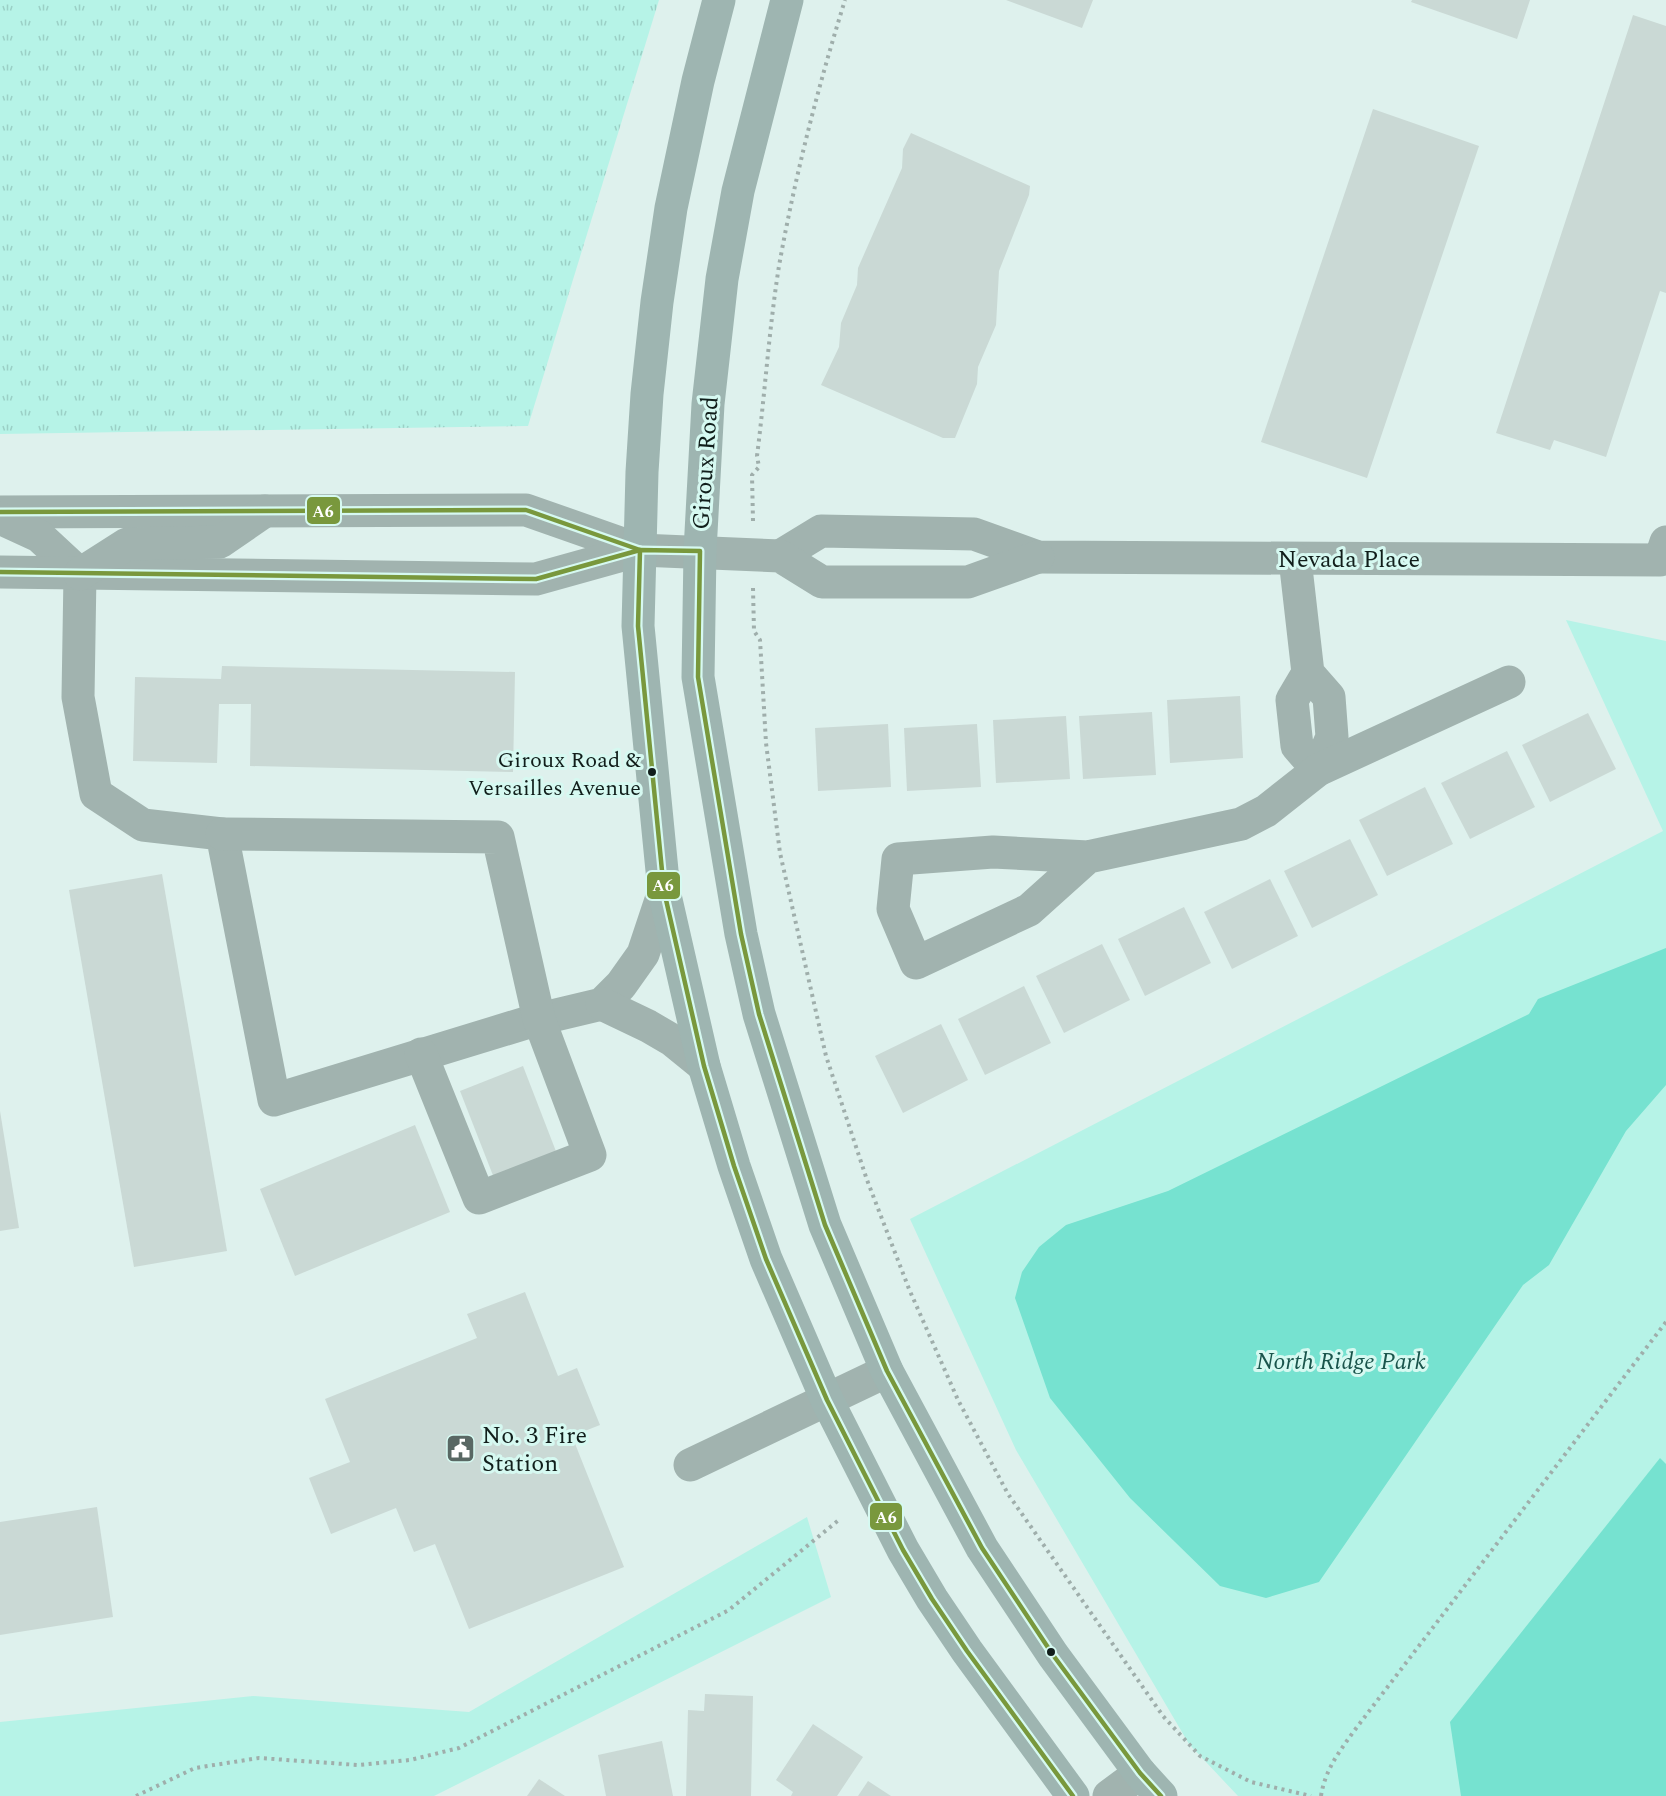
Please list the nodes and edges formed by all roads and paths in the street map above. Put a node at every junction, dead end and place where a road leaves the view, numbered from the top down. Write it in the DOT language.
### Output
graph roads {
  1 [pos="719,0"];
  2 [pos="787,0"];
  3 [pos="845,0"];
  4 [pos="752,475"];
  5 [pos="265,511"];
  6 [pos="0,512"];
  7 [pos="0,518"];
  8 [pos="640,550"];
  9 [pos="700,551"];
  10 [pos="1663,551"];
  11 [pos="780,556"];
  12 [pos="1038,557"];
  13 [pos="1295,559"];
  14 [pos="0,572"];
  15 [pos="80,574"];
  16 [pos="754,631"];
  17 [pos="1509,682"];
  18 [pos="1318,770"];
  19 [pos="222,834"];
  20 [pos="1088,857"];
  21 [pos="664,891"];
  22 [pos="602,1004"];
  23 [pos="539,1019"];
  24 [pos="422,1054"];
  25 [pos="704,1066"];
  26 [pos="1666,1322"];
  27 [pos="887,1371"];
  28 [pos="827,1400"];
  29 [pos="690,1465"];
  30 [pos="840,1519"];
  31 [pos="1150,1785"];
  32 [pos="136,1796"];
  33 [pos="1073,1796"];
  34 [pos="1109,1796"];
  35 [pos="1311,1796"];
  36 [pos="1321,1796"];
  1 -- 8 [label="main road"];
  2 -- 9 [label="main road, Giroux Road"];
  3 -- 4 [label="path"];
  5 -- 6 [label="street"];
  5 -- 8 [label="street"];
  5 -- 15 [label="street"];
  7 -- 15 [label="street"];
  8 -- 9 [label="street, Nevada Place"];
  8 -- 15 [label="street"];
  8 -- 21 [label="main road"];
  9 -- 11 [label="street, Nevada Place"];
  9 -- 27 [label="main road, Giroux Road"];
  10 -- 13 [label="street, Nevada Place"];
  11 -- 12 [label="street, Nevada Place"];
  11 -- 12 [label="street, Nevada Place"];
  12 -- 13 [label="street, Nevada Place"];
  13 -- 18 [label="street"];
  14 -- 15 [label="street"];
  15 -- 19 [label="street"];
  16 -- 35 [label="path"];
  17 -- 18 [label="street"];
  18 -- 20 [label="street"];
  19 -- 23 [label="street"];
  19 -- 24 [label="street"];
  20 -- 20 [label="street"];
  21 -- 22 [label="street"];
  21 -- 25 [label="main road"];
  22 -- 23 [label="street"];
  22 -- 25 [label="street"];
  23 -- 24 [label="street"];
  23 -- 24 [label="street"];
  25 -- 28 [label="main road"];
  26 -- 36 [label="path"];
  27 -- 28 [label="street"];
  27 -- 31 [label="main road, Giroux Road"];
  28 -- 29 [label="street"];
  28 -- 33 [label="main road"];
  30 -- 32 [label="path"];
  31 -- 34 [label="street"];
}
